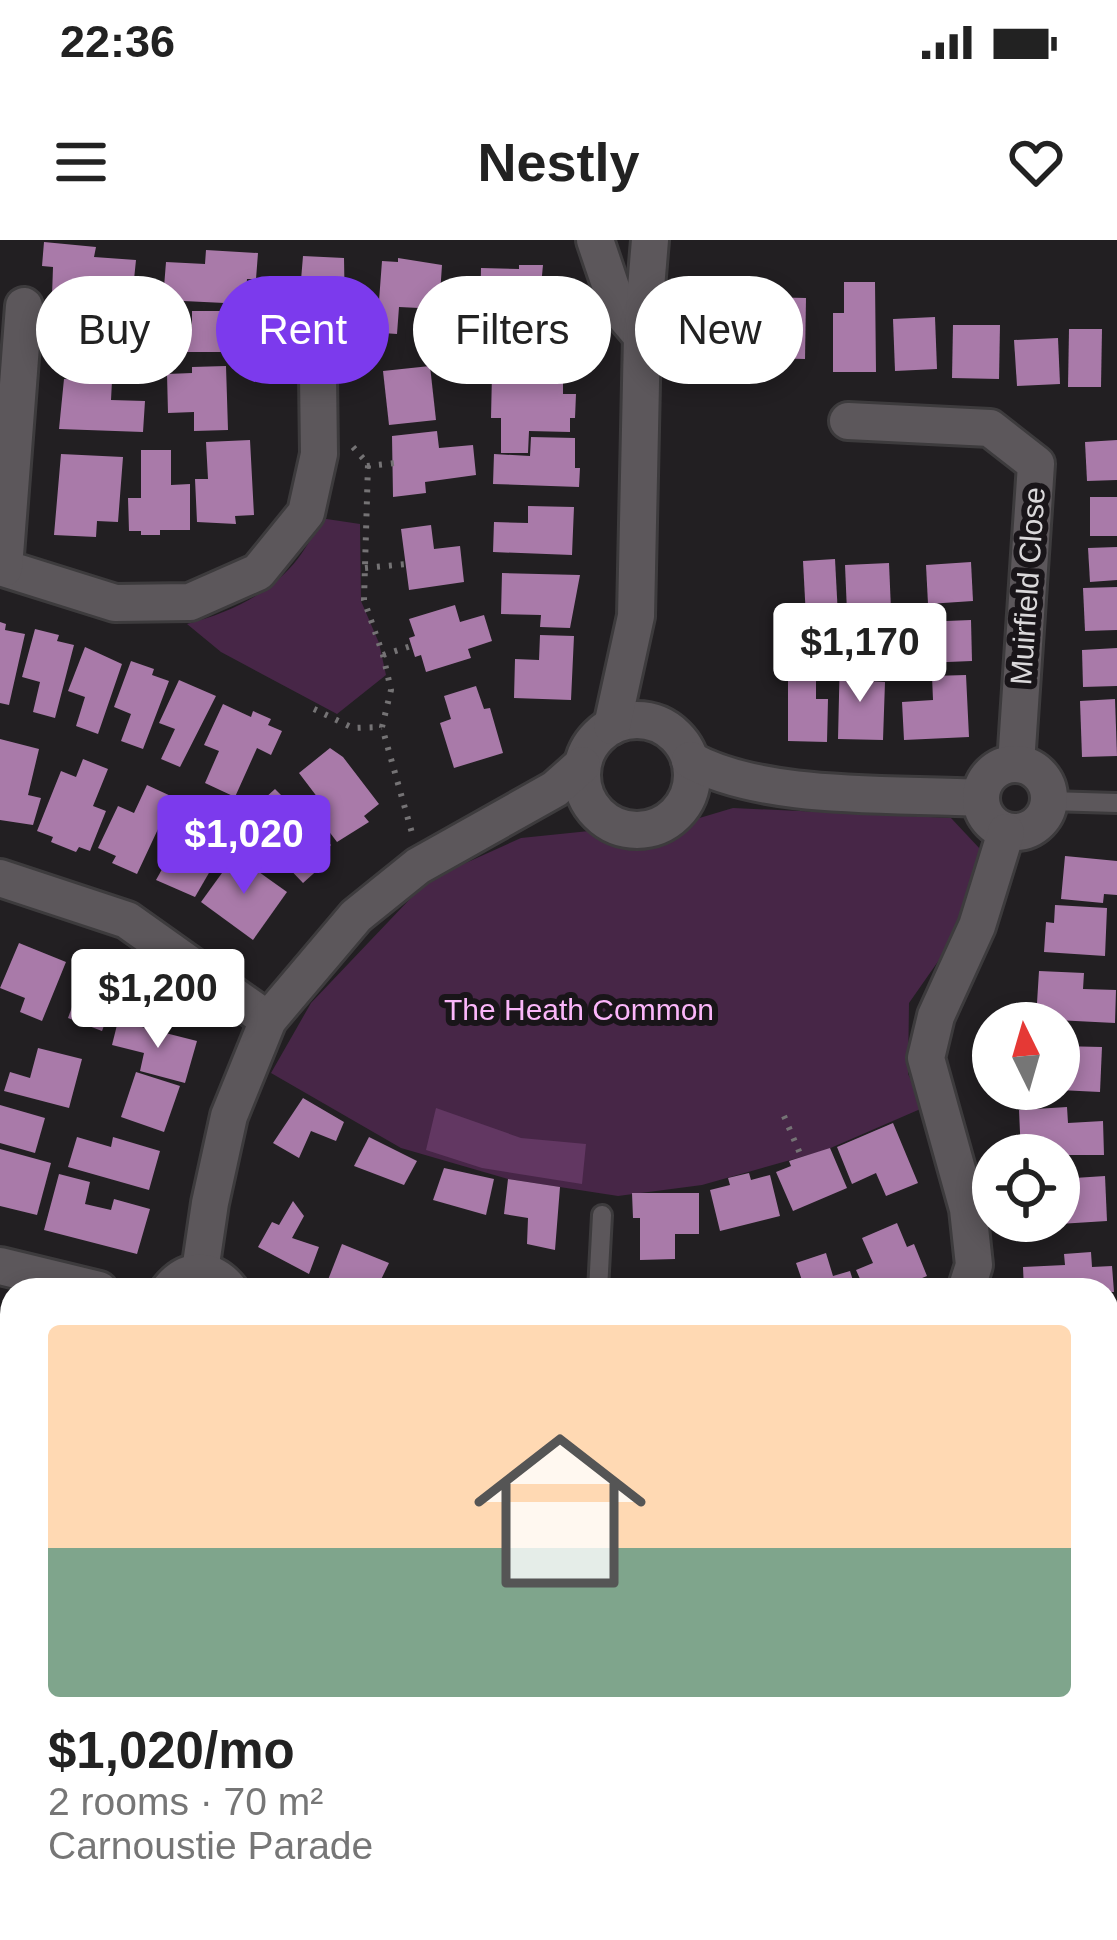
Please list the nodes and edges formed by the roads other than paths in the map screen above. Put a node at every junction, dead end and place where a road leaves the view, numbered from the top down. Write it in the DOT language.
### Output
graph roads {
  1 [pos="595,240"];
  2 [pos="650,240"];
  3 [pos="647,276"];
  4 [pos="24,306"];
  5 [pos="635,328"];
  6 [pos="318,384"];
  7 [pos="641,384"];
  8 [pos="848,421"];
  9 [pos="2,568"];
  10 [pos="635,616"];
  11 [pos="657,724"];
  12 [pos="612,726"];
  13 [pos="690,760"];
  14 [pos="1016,764"];
  15 [pos="582,765"];
  16 [pos="764,786"];
  17 [pos="981,798"];
  18 [pos="686,800"];
  19 [pos="1049,801"];
  20 [pos="1117,803"];
  21 [pos="599,815"];
  22 [pos="484,829"];
  23 [pos="1006,832"];
  24 [pos="0,878"];
  25 [pos="268,1020"];
  26 [pos="602,1215"];
  27 [pos="0,1266"];
  28 [pos="50,1278"];
  29 [pos="201,1278"];
  30 [pos="599,1278"];
  31 [pos="970,1278"];
  1 -- 5 [label="street"];
  2 -- 3 [label="street"];
  4 -- 9 [label="street"];
  6 -- 9 [label="street"];
  7 -- 10 [label="street"];
  8 -- 14 [label="street, Muirfield Close"];
  10 -- 11 [label="street"];
  10 -- 12 [label="street"];
  11 -- 12 [label="street"];
  11 -- 13 [label="street"];
  12 -- 15 [label="street"];
  13 -- 16 [label="street"];
  13 -- 18 [label="street"];
  14 -- 17 [label="street"];
  14 -- 19 [label="street"];
  15 -- 21 [label="street"];
  15 -- 22 [label="street"];
  16 -- 17 [label="street"];
  16 -- 18 [label="street"];
  17 -- 23 [label="street"];
  18 -- 21 [label="street"];
  19 -- 20 [label="lane"];
  19 -- 23 [label="street"];
  21 -- 22 [label="street"];
  22 -- 25 [label="street"];
  23 -- 31 [label="street"];
  24 -- 25 [label="street"];
  25 -- 29 [label="street"];
  26 -- 30 [label="lane"];
  27 -- 28 [label="street"];
}
